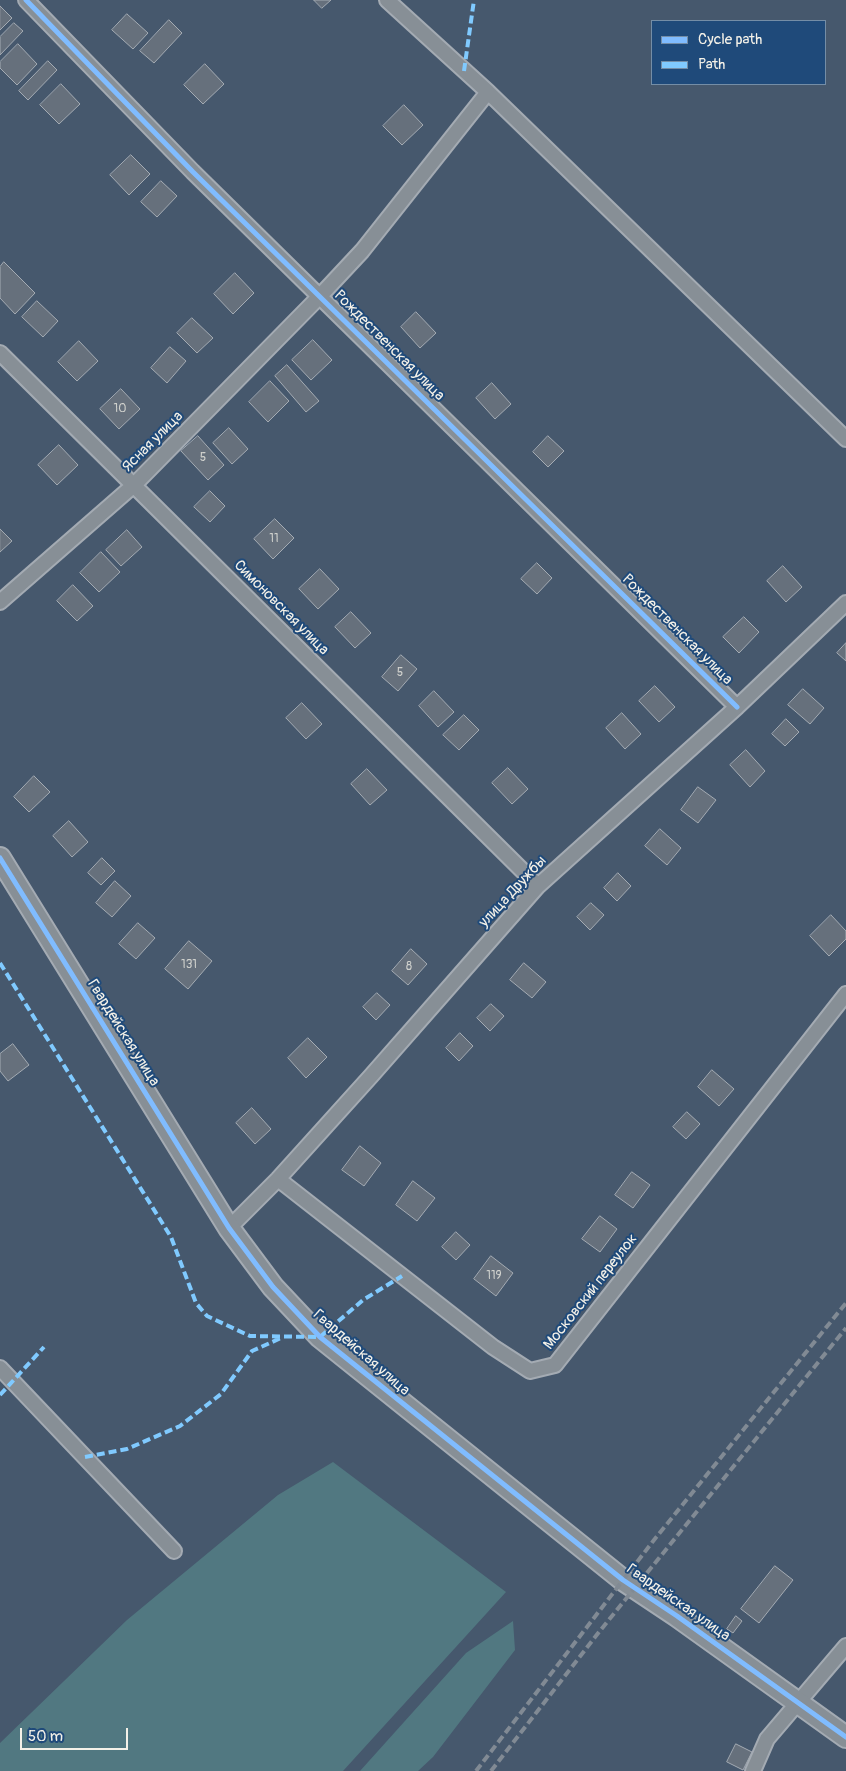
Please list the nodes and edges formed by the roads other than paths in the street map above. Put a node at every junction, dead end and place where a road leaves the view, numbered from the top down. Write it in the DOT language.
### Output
graph roads {
  1 [pos="26,0"];
  2 [pos="387,0"];
  3 [pos="488,92"];
  4 [pos="320,296"];
  5 [pos="0,353"];
  6 [pos="846,439"];
  7 [pos="134,485"];
  8 [pos="0,602"];
  9 [pos="846,603"];
  10 [pos="737,707"];
  11 [pos="0,858"];
  12 [pos="538,886"];
  13 [pos="846,994"];
  14 [pos="278,1179"];
  15 [pos="229,1228"];
  16 [pos="0,1368"];
  17 [pos="174,1551"];
  18 [pos="846,1646"];
  19 [pos="799,1704"];
  20 [pos="846,1736"];
  21 [pos="753,1771"];
  1 -- 4 [label="street, Рождественская улица"];
  2 -- 3 [label="street"];
  3 -- 4 [label="street, Ясная улица"];
  3 -- 6 [label="street"];
  4 -- 7 [label="street, Ясная улица"];
  4 -- 10 [label="street, Рождественская улица"];
  5 -- 7 [label="street, Симоновская улица"];
  7 -- 8 [label="street, Ясная улица"];
  7 -- 12 [label="street, Симоновская улица"];
  9 -- 10 [label="street, улица Дружбы"];
  10 -- 12 [label="street, улица Дружбы"];
  11 -- 15 [label="street, Гвардейская улица"];
  12 -- 14 [label="street, улица Дружбы"];
  13 -- 14 [label="street, Московский переулок"];
  14 -- 15 [label="street, улица Дружбы"];
  15 -- 19 [label="street, Гвардейская улица"];
  16 -- 17 [label="street"];
  18 -- 19 [label="street"];
  19 -- 20 [label="street, Гвардейская улица"];
  19 -- 21 [label="street"];
}
